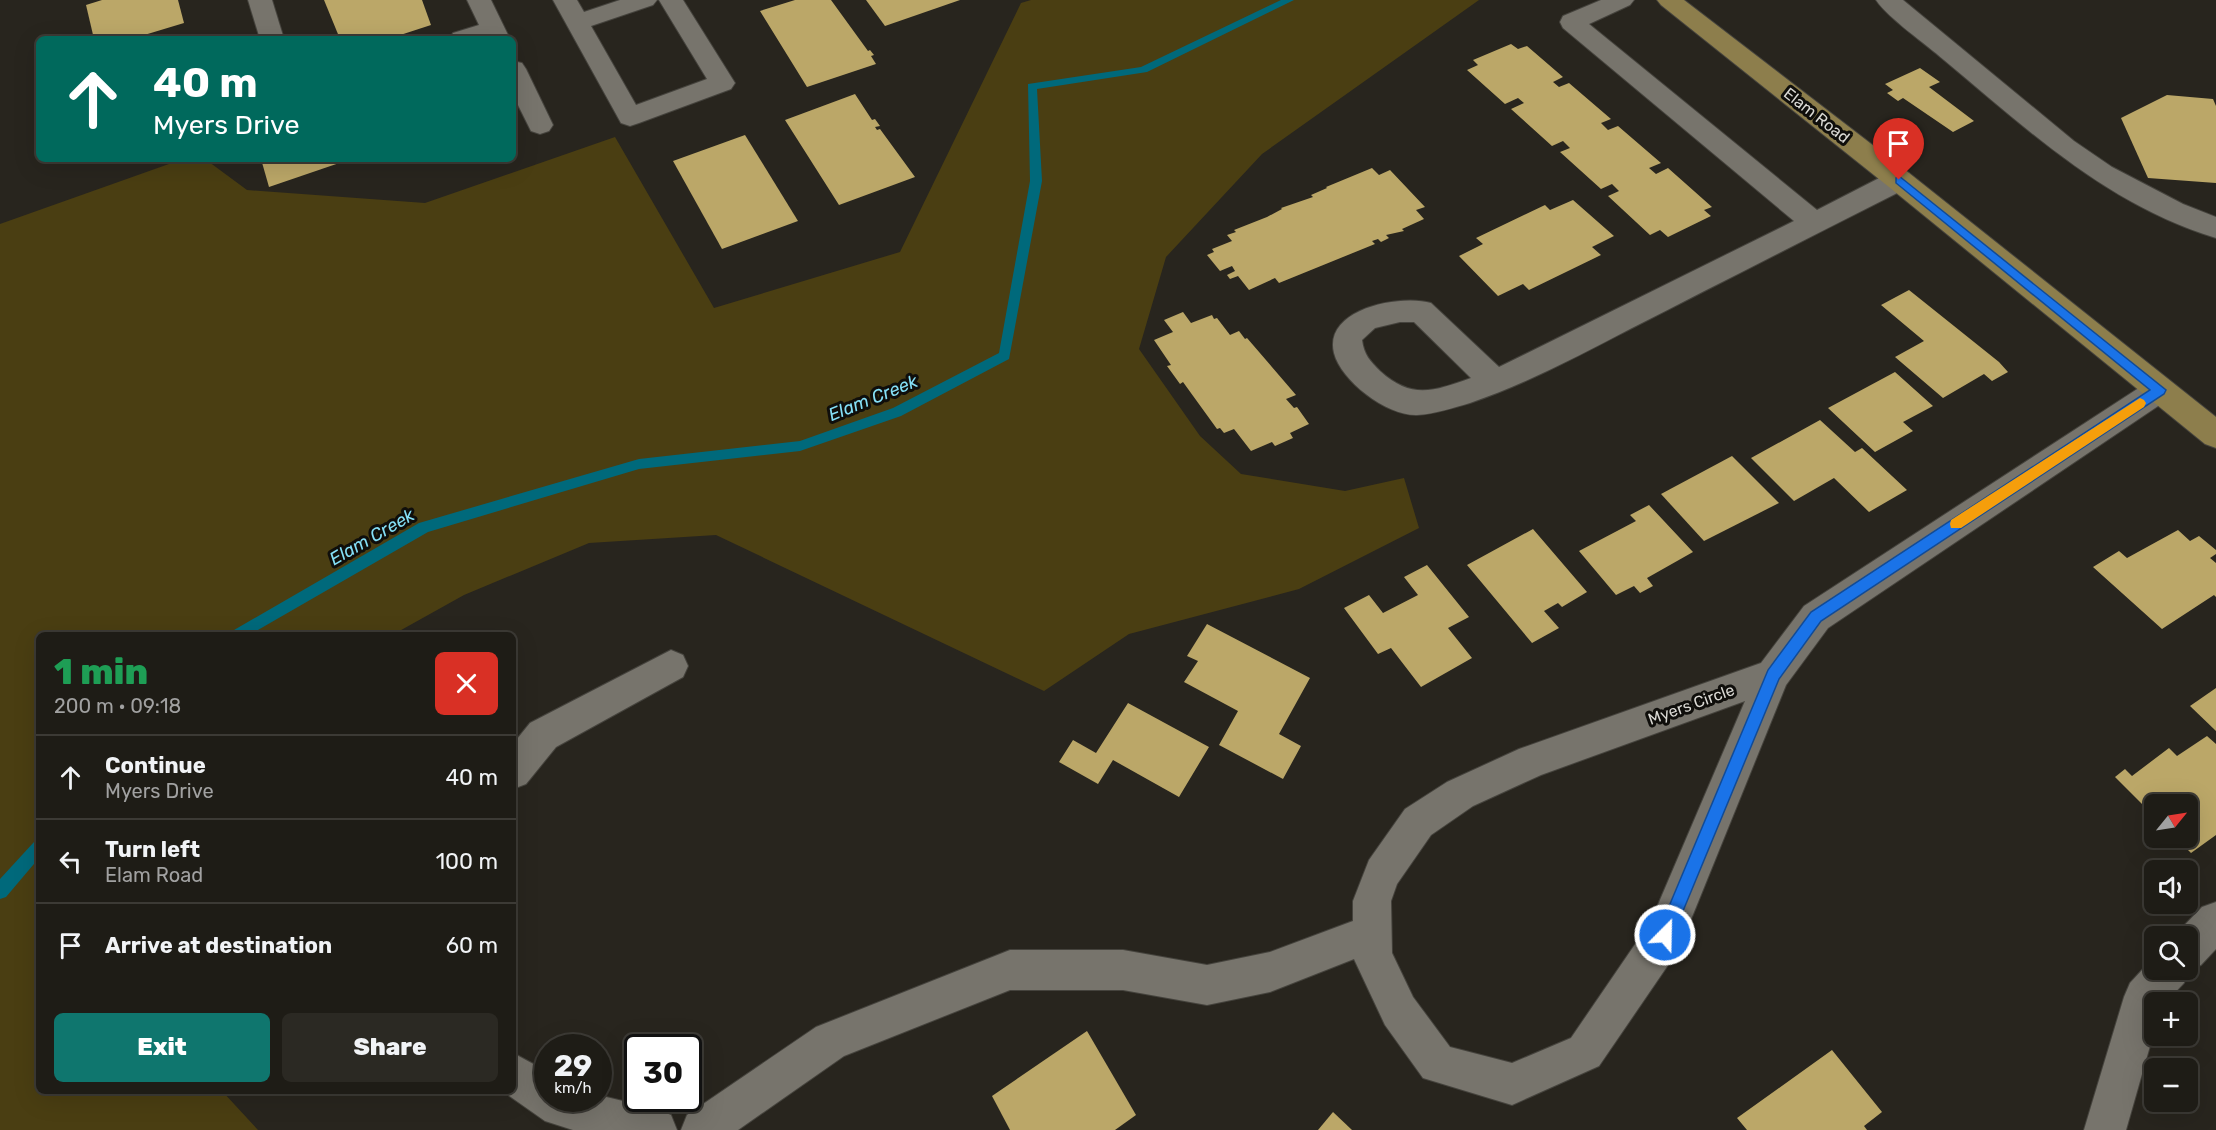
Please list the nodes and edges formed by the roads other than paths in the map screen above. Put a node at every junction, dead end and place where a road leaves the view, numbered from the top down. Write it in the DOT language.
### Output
graph roads {
  1 [pos="260,0"];
  2 [pos="479,0"];
  3 [pos="645,0"];
  4 [pos="671,0"];
  5 [pos="1622,0"];
  6 [pos="1669,0"];
  7 [pos="1888,0"];
  8 [pos="571,11"];
  9 [pos="496,34"];
  10 [pos="271,36"];
  11 [pos="516,75"];
  12 [pos="540,125"];
  13 [pos="1899,180"];
  14 [pos="1816,224"];
  15 [pos="2216,228"];
  16 [pos="1494,381"];
  17 [pos="2159,390"];
  18 [pos="2216,435"];
  19 [pos="671,666"];
  20 [pos="1773,675"];
  21 [pos="516,768"];
  22 [pos="2216,921"];
  23 [pos="1372,933"];
  24 [pos="2198,940"];
  25 [pos="2160,980"];
  26 [pos="516,1076"];
  27 [pos="534,1088"];
  28 [pos="584,1112"];
  29 [pos="656,1130"];
  30 [pos="702,1130"];
  31 [pos="2105,1130"];
  1 -- 10 [label="street"];
  2 -- 9 [label="street"];
  3 -- 8 [label="street"];
  4 -- 8 [label="street"];
  5 -- 14 [label="street"];
  6 -- 13 [label="main road, Elam Road"];
  7 -- 15 [label="street"];
  11 -- 12 [label="street"];
  13 -- 14 [label="street"];
  13 -- 17 [label="main road, Elam Road"];
  14 -- 16 [label="street"];
  16 -- 16 [label="street"];
  17 -- 18 [label="main road, Elam Road"];
  17 -- 20 [label="street"];
  19 -- 21 [label="street"];
  20 -- 23 [label="street, Myers Circle"];
  20 -- 23 [label="street, Myers Circle"];
  22 -- 24 [label="street"];
  23 -- 30 [label="street"];
  25 -- 31 [label="street"];
  26 -- 27 [label="street"];
  28 -- 29 [label="street"];
}
